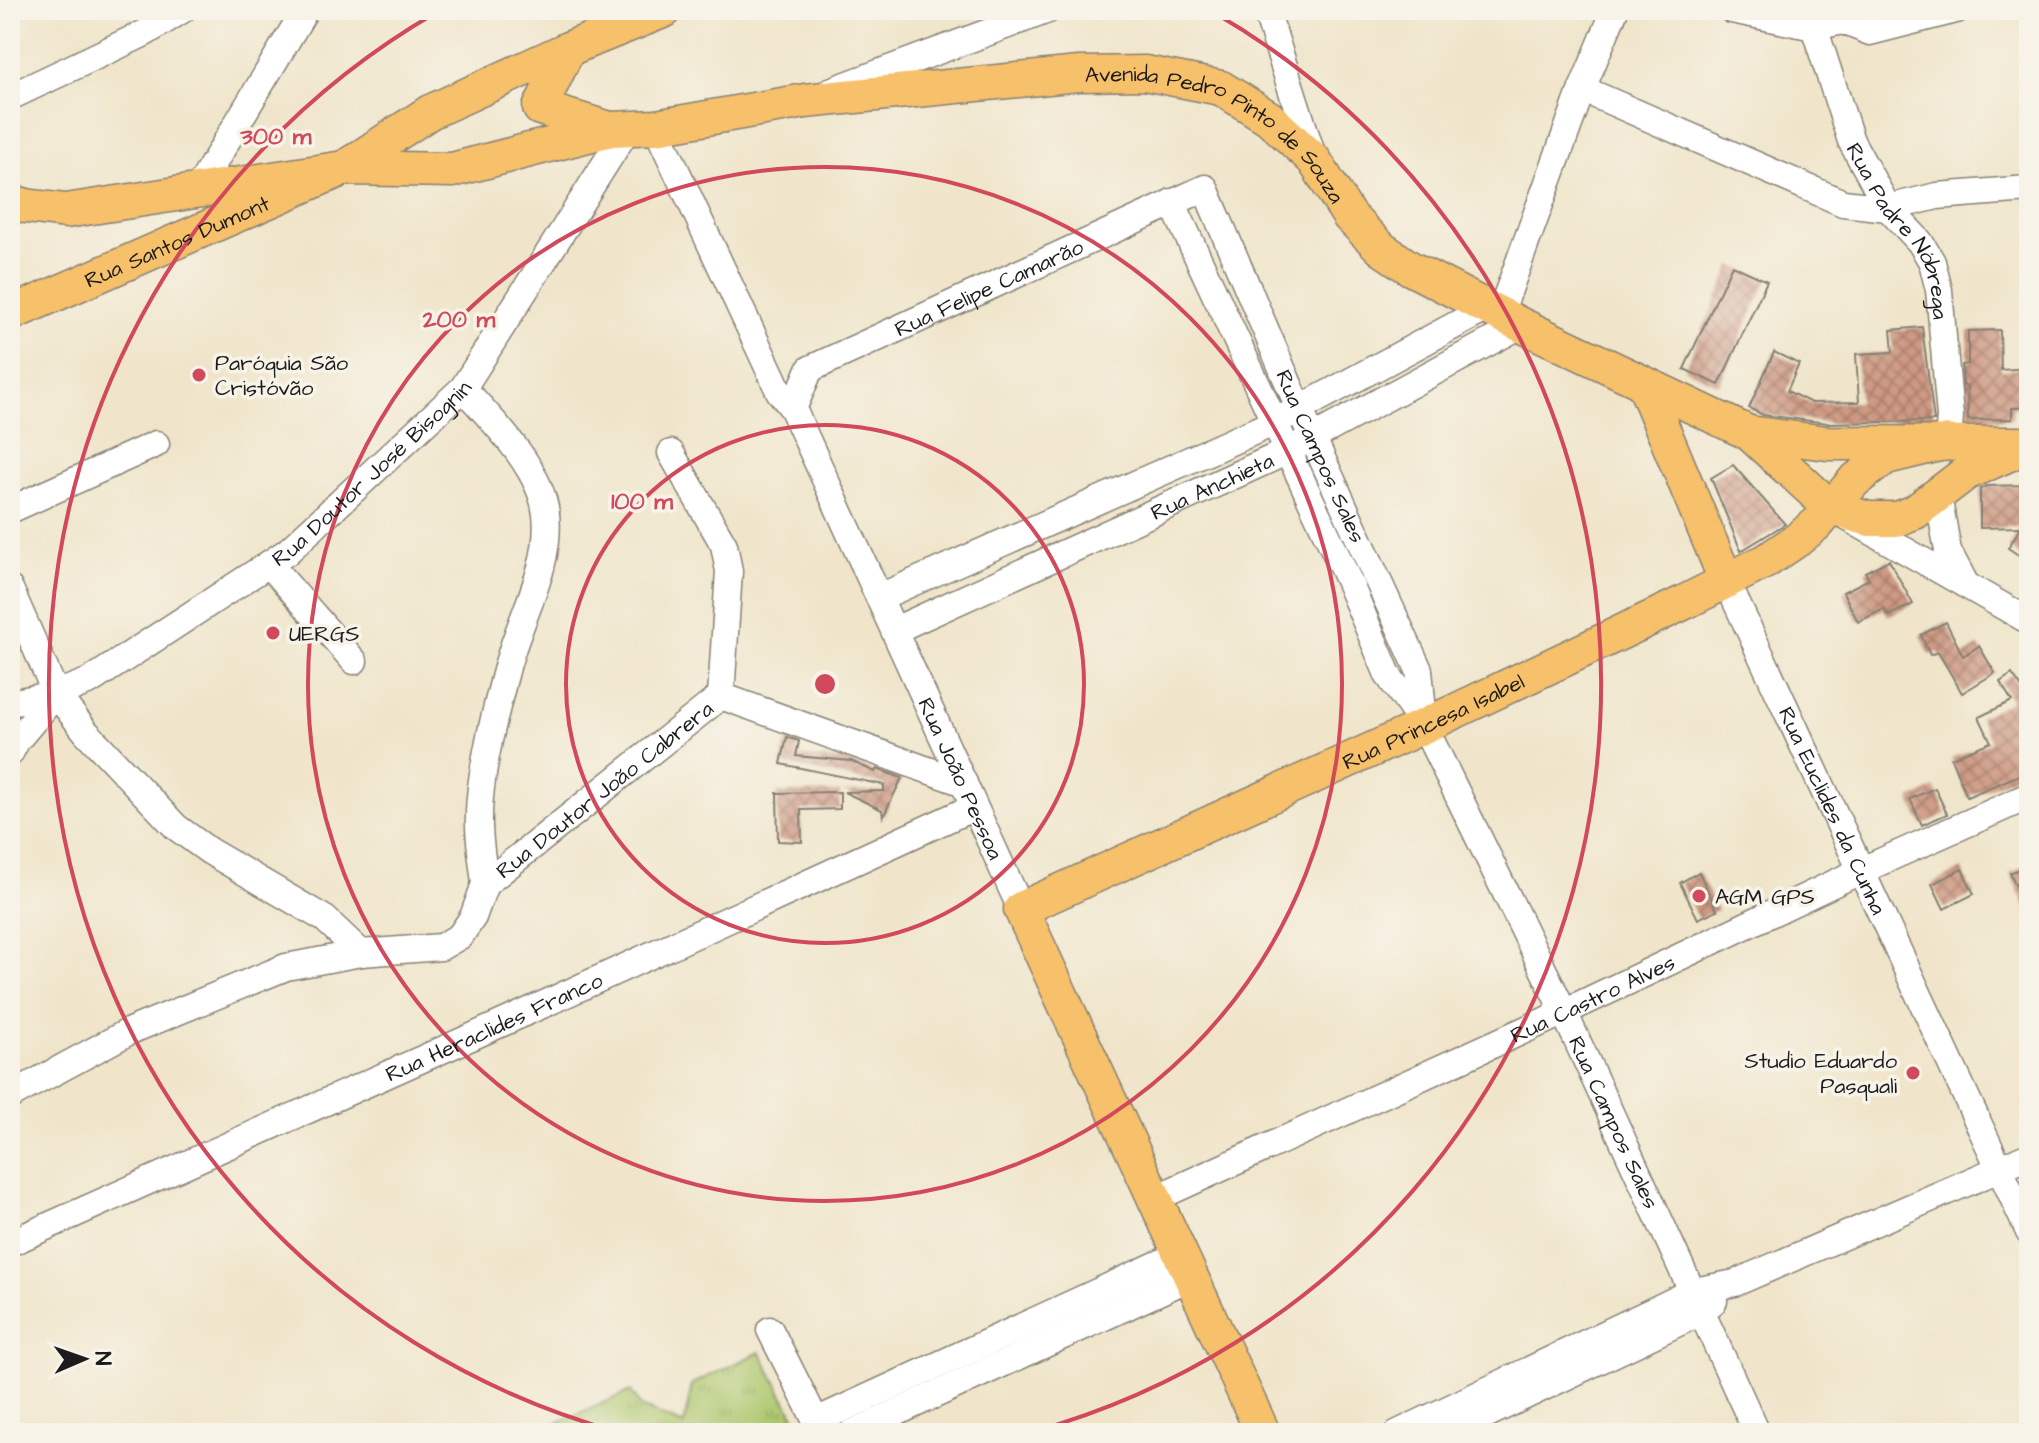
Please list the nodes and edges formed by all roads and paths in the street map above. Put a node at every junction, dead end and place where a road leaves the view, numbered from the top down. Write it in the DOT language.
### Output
graph roads {
  1 [pos="182,10"];
  2 [pos="305,10"];
  3 [pos="665,10"];
  4 [pos="1048,10"];
  5 [pos="1266,10"];
  6 [pos="1615,10"];
  7 [pos="1732,10"];
  8 [pos="1956,10"];
  9 [pos="1858,18"];
  10 [pos="1814,27"];
  11 [pos="568,49"];
  12 [pos="497,81"];
  13 [pos="1582,89"];
  14 [pos="10,97"];
  15 [pos="805,101"];
  16 [pos="540,108"];
  17 [pos="430,112"];
  18 [pos="632,128"];
  19 [pos="518,154"];
  20 [pos="1314,160"];
  21 [pos="344,168"];
  22 [pos="452,170"];
  23 [pos="1205,188"];
  24 [pos="198,189"];
  25 [pos="2029,189"];
  26 [pos="10,201"];
  27 [pos="1172,202"];
  28 [pos="1888,208"];
  29 [pos="10,314"];
  30 [pos="1503,316"];
  31 [pos="1644,384"];
  32 [pos="463,388"];
  33 [pos="1299,408"];
  34 [pos="793,409"];
  35 [pos="1273,423"];
  36 [pos="1749,433"];
  37 [pos="1312,437"];
  38 [pos="1948,442"];
  39 [pos="156,444"];
  40 [pos="2029,445"];
  41 [pos="1286,452"];
  42 [pos="671,453"];
  43 [pos="1938,495"];
  44 [pos="1080,508"];
  45 [pos="1831,508"];
  46 [pos="10,510"];
  47 [pos="1095,539"];
  48 [pos="269,564"];
  49 [pos="1374,570"];
  50 [pos="1726,580"];
  51 [pos="1349,582"];
  52 [pos="1965,583"];
  53 [pos="10,589"];
  54 [pos="880,597"];
  55 [pos="2029,621"];
  56 [pos="895,630"];
  57 [pos="354,661"];
  58 [pos="56,694"];
  59 [pos="721,696"];
  60 [pos="10,703"];
  61 [pos="1424,726"];
  62 [pos="10,753"];
  63 [pos="969,795"];
  64 [pos="2029,796"];
  65 [pos="1860,871"];
  66 [pos="485,884"];
  67 [pos="1021,909"];
  68 [pos="361,953"];
  69 [pos="1564,1012"];
  70 [pos="10,1096"];
  71 [pos="2029,1156"];
  72 [pos="2000,1169"];
  73 [pos="1156,1198"];
  74 [pos="2029,1232"];
  75 [pos="10,1243"];
  76 [pos="1185,1265"];
  77 [pos="1699,1301"];
  78 [pos="770,1330"];
  79 [pos="1537,1378"];
  80 [pos="819,1427"];
  81 [pos="852,1433"];
  82 [pos="1263,1433"];
  83 [pos="1398,1433"];
  84 [pos="1448,1433"];
  85 [pos="1757,1433"];
  1 -- 14 [label="street"];
  2 -- 24 [label="street"];
  3 -- 11 [label="main road, Rua Santos Dumont"];
  4 -- 15 [label="street"];
  5 -- 20 [label="street"];
  6 -- 13 [label="street"];
  7 -- 10 [label="street"];
  8 -- 9 [label="street"];
  9 -- 10 [label="street"];
  10 -- 28 [label="street, Rua Padre Nóbrega"];
  11 -- 12 [label="main road, Rua Santos Dumont"];
  11 -- 16 [label="main road"];
  12 -- 16 [label="main road"];
  12 -- 17 [label="main road, Rua Santos Dumont"];
  13 -- 28 [label="street"];
  13 -- 30 [label="street"];
  15 -- 18 [label="main road, Avenida Pedro Pinto de Souza"];
  15 -- 20 [label="main road, Avenida Pedro Pinto de Souza"];
  16 -- 18 [label="main road, Avenida Pedro Pinto de Souza"];
  16 -- 19 [label="main road"];
  17 -- 21 [label="main road, Rua Santos Dumont"];
  17 -- 22 [label="main road"];
  18 -- 19 [label="main road, Avenida Pedro Pinto de Souza"];
  18 -- 32 [label="street, Rua Doutor José Bisognin"];
  18 -- 34 [label="street, Rua João Pessoa"];
  19 -- 22 [label="main road, Rua Santos Dumont"];
  20 -- 30 [label="main road, Avenida Pedro Pinto de Souza"];
  21 -- 22 [label="main road, Rua Santos Dumont"];
  21 -- 24 [label="main road"];
  21 -- 29 [label="main road, Rua Santos Dumont"];
  23 -- 27 [label="street, Rua Felipe Camarão"];
  23 -- 33 [label="street, Rua Campos Sales"];
  24 -- 26 [label="main road"];
  25 -- 28 [label="street"];
  27 -- 34 [label="street, Rua Felipe Camarão"];
  27 -- 35 [label="street, Rua Campos Sales"];
  28 -- 38 [label="street, Rua Padre Nóbrega"];
  30 -- 31 [label="main road, Avenida Pedro Pinto de Souza"];
  30 -- 33 [label="street, Rua Anchieta"];
  30 -- 37 [label="street, Rua Anchieta"];
  31 -- 36 [label="main road, Avenida Pedro Pinto de Souza"];
  31 -- 50 [label="main road, Rua Euclides da Cunha"];
  32 -- 48 [label="street, Rua Doutor José Bisognin"];
  32 -- 66 [label="street"];
  33 -- 35 [label="street, Rua Anchieta"];
  33 -- 37 [label="street, Rua Campos Sales"];
  34 -- 54 [label="street, Rua João Pessoa"];
  35 -- 41 [label="street, Rua Campos Sales"];
  35 -- 44 [label="street, Rua Anchieta"];
  36 -- 38 [label="main road, Avenida Pedro Pinto de Souza"];
  36 -- 45 [label="main road, Avenida Pedro Pinto de Souza"];
  37 -- 41 [label="street, Rua Anchieta"];
  37 -- 49 [label="street, Rua Campos Sales"];
  38 -- 40 [label="main road, Avenida Pedro Pinto de Souza"];
  38 -- 45 [label="main road, Rua Princesa Isabel"];
  39 -- 46 [label="street"];
  40 -- 43 [label="main road, Avenida Pedro Pinto de Souza"];
  41 -- 47 [label="street, Rua Anchieta"];
  41 -- 51 [label="street, Rua Campos Sales"];
  42 -- 59 [label="street"];
  43 -- 45 [label="main road, Avenida Pedro Pinto de Souza"];
  43 -- 52 [label="street"];
  44 -- 47 [label="street"];
  44 -- 54 [label="street, Rua Anchieta"];
  45 -- 50 [label="main road, Rua Princesa Isabel"];
  45 -- 52 [label="street"];
  47 -- 56 [label="street, Rua Anchieta"];
  48 -- 57 [label="street"];
  48 -- 58 [label="street, Rua Doutor José Bisognin"];
  49 -- 51 [label="street"];
  49 -- 61 [label="street, Rua Campos Sales"];
  50 -- 61 [label="main road, Rua Princesa Isabel"];
  50 -- 65 [label="street, Rua Euclides da Cunha"];
  51 -- 61 [label="street, Rua Campos Sales"];
  52 -- 55 [label="street"];
  53 -- 58 [label="street"];
  54 -- 56 [label="street, Rua João Pessoa"];
  56 -- 63 [label="street, Rua João Pessoa"];
  58 -- 60 [label="street, Rua Doutor José Bisognin"];
  58 -- 62 [label="street"];
  58 -- 68 [label="street"];
  59 -- 63 [label="street, Rua Doutor João Cabrera"];
  59 -- 66 [label="street, Rua Doutor João Cabrera"];
  61 -- 67 [label="main road, Rua Princesa Isabel"];
  61 -- 69 [label="street, Rua Campos Sales"];
  63 -- 67 [label="street, Rua João Pessoa"];
  63 -- 75 [label="street, Rua Heraclides Franco"];
  64 -- 65 [label="street, Rua Castro Alves"];
  65 -- 69 [label="street, Rua Castro Alves"];
  65 -- 72 [label="street, Rua Euclides da Cunha"];
  66 -- 68 [label="street, Rua Doutor João Cabrera"];
  67 -- 73 [label="main road, Rua João Pessoa"];
  68 -- 70 [label="street, Rua Doutor João Cabrera"];
  69 -- 73 [label="street, Rua Castro Alves"];
  69 -- 77 [label="street, Rua Campos Sales"];
  71 -- 72 [label="street"];
  72 -- 74 [label="street, Rua Euclides da Cunha"];
  72 -- 77 [label="street"];
  73 -- 76 [label="main road, Rua João Pessoa"];
  76 -- 80 [label="street"];
  76 -- 81 [label="street"];
  76 -- 82 [label="main road, Rua João Pessoa"];
  77 -- 79 [label="street"];
  77 -- 85 [label="street, Rua Campos Sales"];
  78 -- 80 [label="street"];
  79 -- 83 [label="street"];
  79 -- 84 [label="street"];
}
